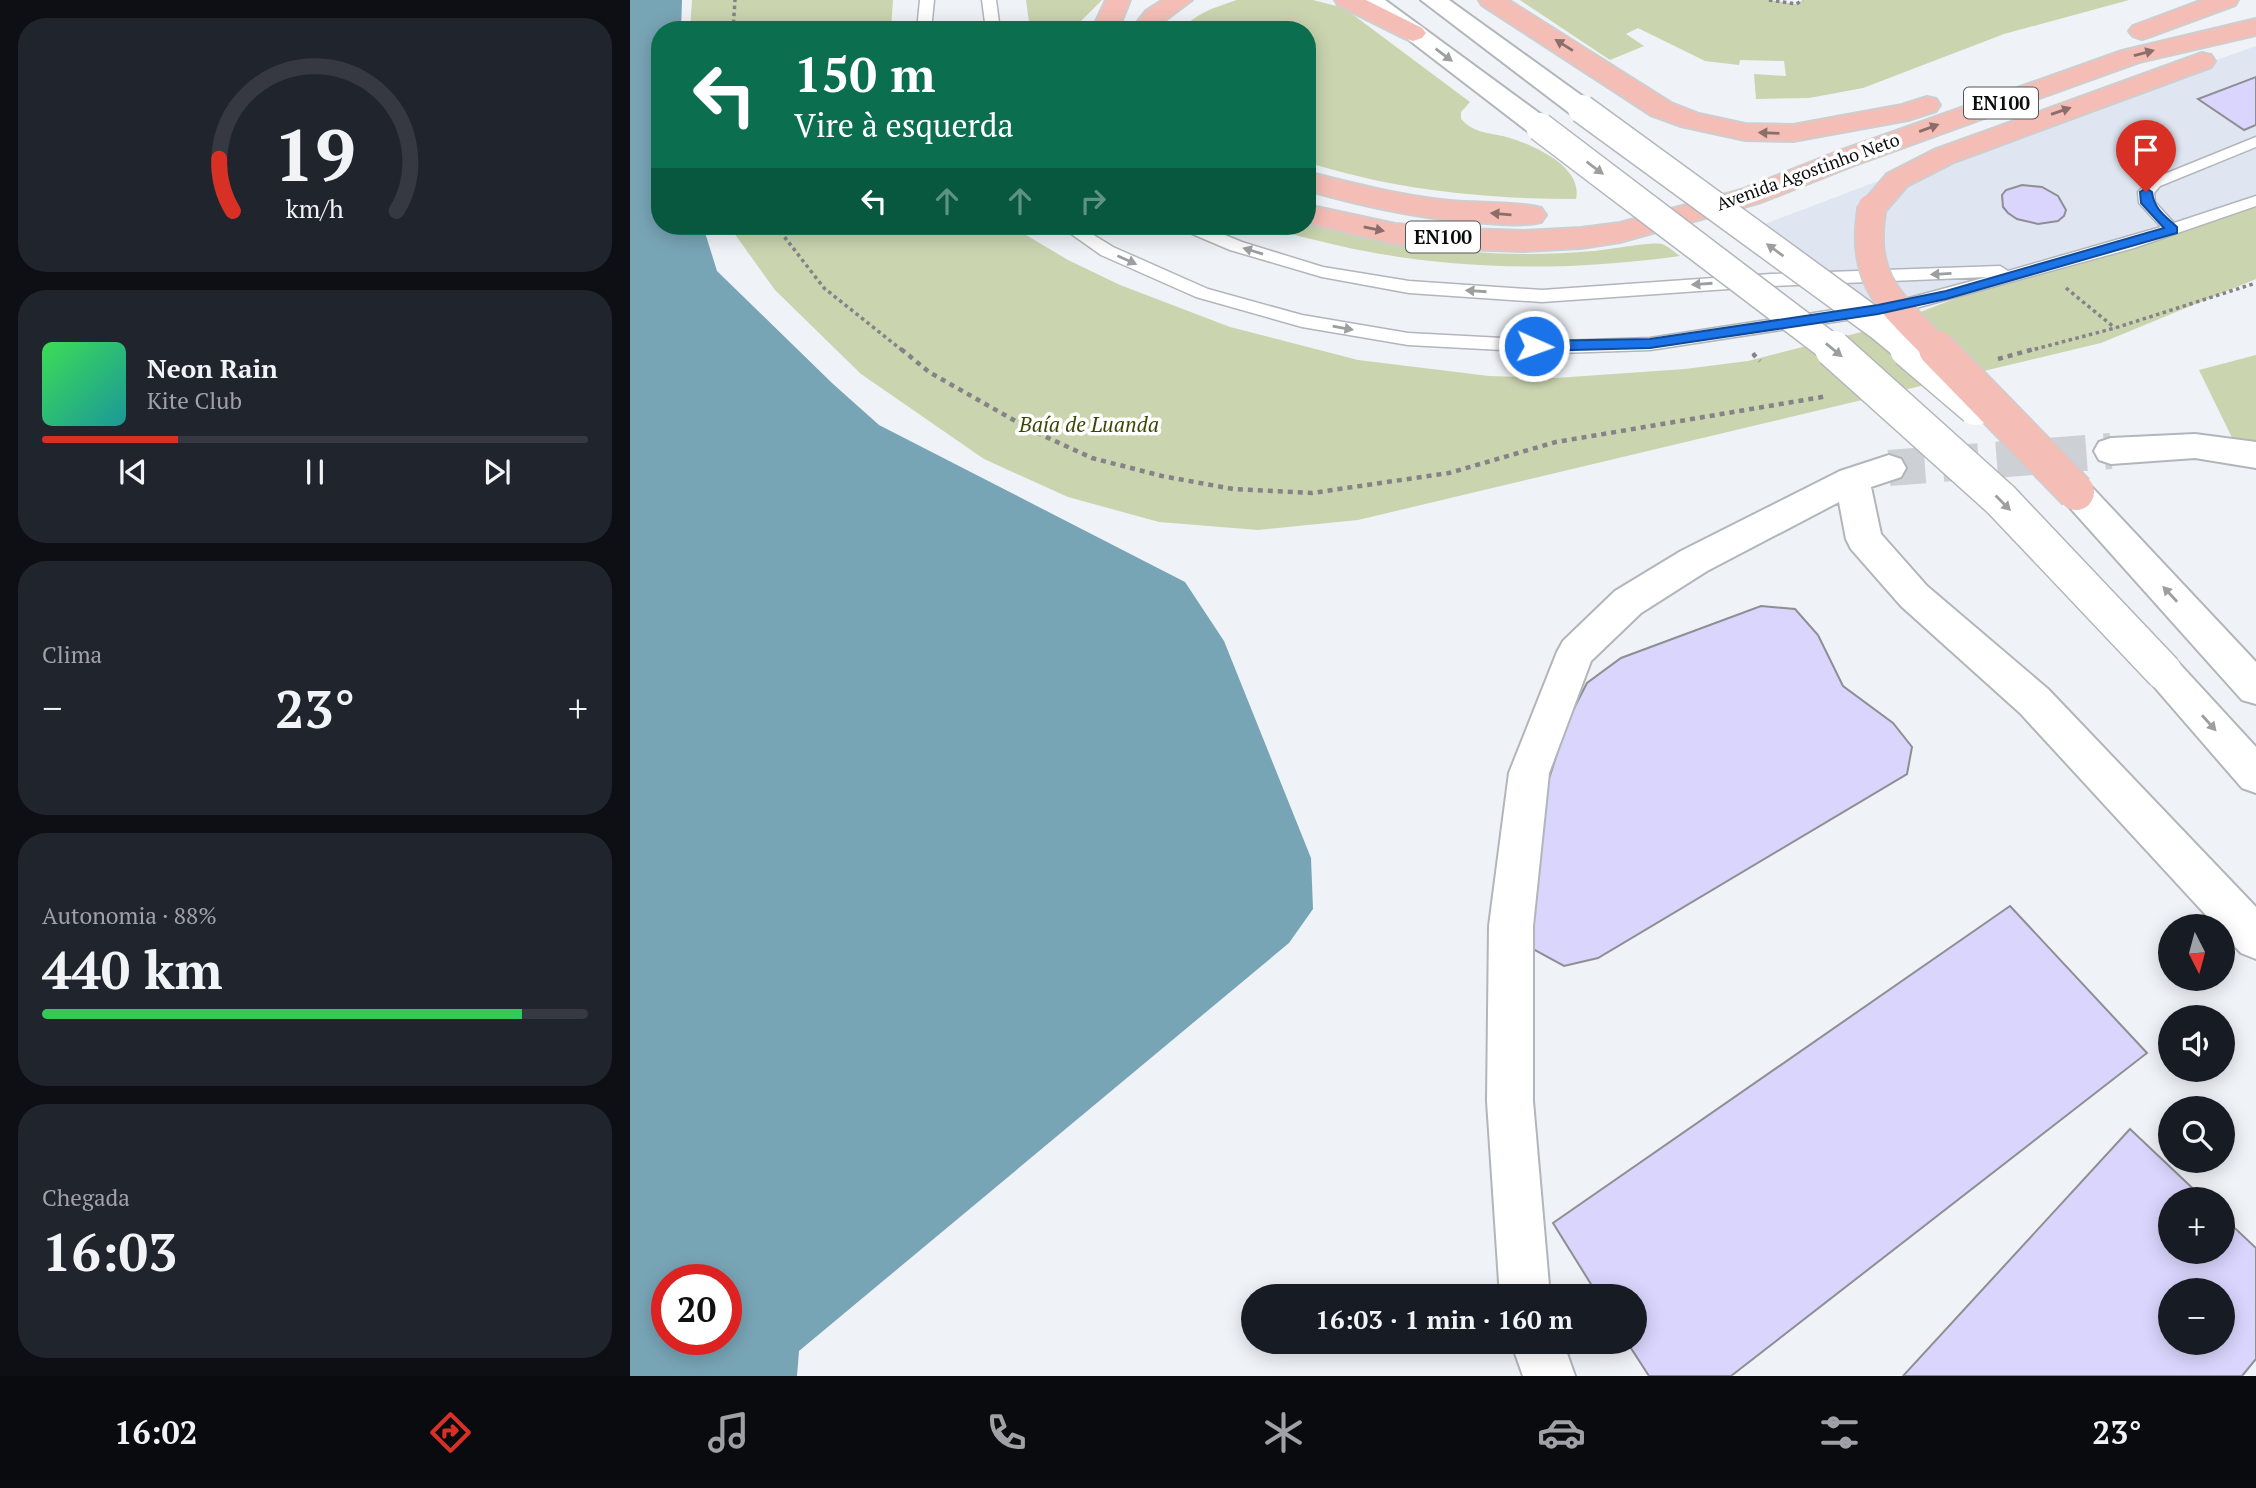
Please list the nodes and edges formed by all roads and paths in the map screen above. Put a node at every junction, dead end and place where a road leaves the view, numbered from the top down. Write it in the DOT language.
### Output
graph roads {
  1 [pos="736,0"];
  2 [pos="927,0"];
  3 [pos="989,0"];
  4 [pos="1180,0"];
  5 [pos="1347,0"];
  6 [pos="1369,0"];
  7 [pos="1433,0"];
  8 [pos="1491,0"];
  9 [pos="1769,0"];
  10 [pos="1803,0"];
  11 [pos="2226,0"];
  12 [pos="734,21"];
  13 [pos="925,21"];
  14 [pos="992,21"];
  15 [pos="1151,21"];
  16 [pos="2256,27"];
  17 [pos="1413,33"];
  18 [pos="2256,46"];
  19 [pos="1909,112"];
  20 [pos="2256,142"];
  21 [pos="1316,184"];
  22 [pos="2256,201"];
  23 [pos="1316,216"];
  24 [pos="2172,230"];
  25 [pos="783,235"];
  26 [pos="1082,235"];
  27 [pos="1210,235"];
  28 [pos="2033,269"];
  29 [pos="2256,283"];
  30 [pos="1754,355"];
  31 [pos="1999,359"];
  32 [pos="1760,361"];
  33 [pos="1835,395"];
  34 [pos="2111,451"];
  35 [pos="2256,454"];
  36 [pos="2076,492"];
  37 [pos="2216,645"];
  38 [pos="2256,670"];
  39 [pos="2256,688"];
  40 [pos="2256,775"];
  41 [pos="2256,939"];
  42 [pos="1524,1284"];
  43 [pos="1541,1354"];
  44 [pos="1549,1376"];
  1 -- 12 [label="path"];
  2 -- 13 [label="lane"];
  3 -- 14 [label="lane"];
  4 -- 15 [label="main road"];
  5 -- 17 [label="main road"];
  6 -- 17 [label="street"];
  36 -- 7 [label="street, one-way, bridge"];
  19 -- 8 [label="main road, Avenida Agostinho Neto / EN100, one-way"];
  9 -- 10 [label="path"];
  11 -- 19 [label="main road, Avenida Agostinho Neto / EN100"];
  23 -- 16 [label="main road, Avenida Agostinho Neto / EN100, one-way"];
  17 -- 40 [label="street, one-way, bridge"];
  36 -- 18 [label="main road, one-way, bridge"];
  19 -- 21 [label="main road, one-way"];
  20 -- 24 [label="lane"];
  22 -- 24 [label="lane"];
  24 -- 28 [label="lane"];
  25 -- 33 [label="path"];
  26 -- 28 [label="lane, one-way"];
  28 -- 27 [label="lane, one-way"];
  29 -- 31 [label="path"];
  30 -- 32 [label="path"];
  34 -- 35 [label="street"];
  37 -- 36 [label="street, one-way"];
  37 -- 38 [label="street"];
  37 -- 39 [label="street"];
  41 -- 42 [label="street"];
  43 -- 44 [label="street"];
}
